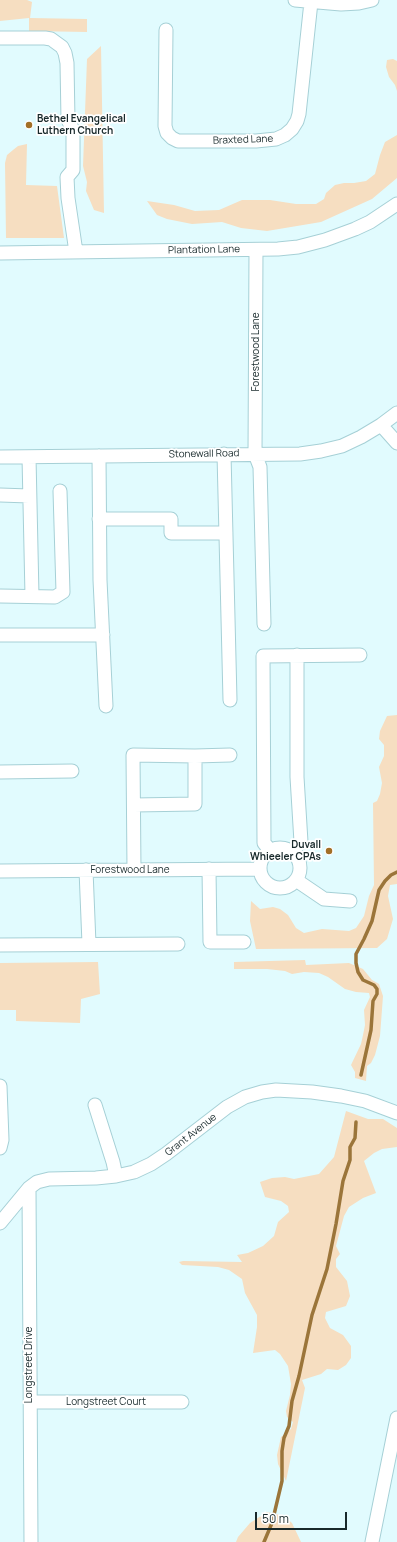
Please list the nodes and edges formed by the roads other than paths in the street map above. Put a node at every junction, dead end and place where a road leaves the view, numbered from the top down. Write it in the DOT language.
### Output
graph roads {
  1 [pos="295,0"];
  2 [pos="372,0"];
  3 [pos="311,2"];
  4 [pos="166,30"];
  5 [pos="0,38"];
  6 [pos="397,204"];
  7 [pos="256,250"];
  8 [pos="76,252"];
  9 [pos="0,253"];
  10 [pos="397,412"];
  11 [pos="381,425"];
  12 [pos="397,443"];
  13 [pos="224,454"];
  14 [pos="256,454"];
  15 [pos="99,456"];
  16 [pos="0,457"];
  17 [pos="28,457"];
  18 [pos="60,490"];
  19 [pos="0,495"];
  20 [pos="29,496"];
  21 [pos="100,520"];
  22 [pos="226,533"];
  23 [pos="0,596"];
  24 [pos="32,596"];
  25 [pos="264,624"];
  26 [pos="103,635"];
  27 [pos="0,636"];
  28 [pos="297,655"];
  29 [pos="360,655"];
  30 [pos="230,700"];
  31 [pos="106,706"];
  32 [pos="230,755"];
  33 [pos="195,756"];
  34 [pos="72,771"];
  35 [pos="0,772"];
  36 [pos="134,805"];
  37 [pos="270,850"];
  38 [pos="292,852"];
  39 [pos="209,869"];
  40 [pos="260,869"];
  41 [pos="86,870"];
  42 [pos="134,870"];
  43 [pos="0,871"];
  44 [pos="296,880"];
  45 [pos="350,901"];
  46 [pos="244,942"];
  47 [pos="89,944"];
  48 [pos="178,944"];
  49 [pos="0,945"];
  50 [pos="0,1086"];
  51 [pos="95,1105"];
  52 [pos="397,1113"];
  53 [pos="0,1148"];
  54 [pos="116,1176"];
  55 [pos="29,1188"];
  56 [pos="0,1223"];
  57 [pos="30,1402"];
  58 [pos="182,1402"];
  59 [pos="397,1418"];
  60 [pos="31,1542"];
  61 [pos="372,1542"];
  1 -- 3 [label="street"];
  2 -- 3 [label="street"];
  3 -- 4 [label="street, Braxted Lane"];
  5 -- 8 [label="street"];
  6 -- 7 [label="street, Plantation Lane"];
  7 -- 8 [label="street, Plantation Lane"];
  7 -- 14 [label="street, Forestwood Lane"];
  8 -- 9 [label="street, Plantation Lane"];
  10 -- 11 [label="street, Stonewall Road"];
  11 -- 12 [label="street"];
  11 -- 14 [label="street, Stonewall Road"];
  13 -- 14 [label="street, Stonewall Road"];
  13 -- 15 [label="street, Stonewall Road"];
  13 -- 22 [label="street"];
  14 -- 25 [label="street, Forestwood Lane"];
  15 -- 17 [label="street, Stonewall Road"];
  15 -- 21 [label="street"];
  16 -- 17 [label="street, Stonewall Road"];
  17 -- 20 [label="street"];
  18 -- 24 [label="street"];
  19 -- 20 [label="street"];
  20 -- 24 [label="street"];
  21 -- 22 [label="street"];
  21 -- 26 [label="street"];
  22 -- 30 [label="street"];
  23 -- 24 [label="street"];
  26 -- 27 [label="street"];
  26 -- 31 [label="street"];
  28 -- 29 [label="street"];
  28 -- 37 [label="street"];
  28 -- 38 [label="street"];
  32 -- 33 [label="street"];
  33 -- 36 [label="street"];
  33 -- 36 [label="street"];
  34 -- 35 [label="street"];
  36 -- 42 [label="street"];
  37 -- 38 [label="street"];
  37 -- 40 [label="street"];
  38 -- 44 [label="street"];
  39 -- 40 [label="street, Forestwood Lane"];
  39 -- 42 [label="street, Forestwood Lane"];
  39 -- 46 [label="street"];
  40 -- 44 [label="street"];
  41 -- 42 [label="street, Forestwood Lane"];
  41 -- 43 [label="street, Forestwood Lane"];
  41 -- 47 [label="street"];
  44 -- 45 [label="street"];
  47 -- 48 [label="street"];
  47 -- 49 [label="street"];
  50 -- 53 [label="street"];
  51 -- 54 [label="street"];
  52 -- 54 [label="street, Grant Avenue"];
  54 -- 55 [label="street, Grant Avenue"];
  55 -- 56 [label="street, Grant Avenue"];
  55 -- 57 [label="street, Longstreet Drive"];
  57 -- 58 [label="street, Longstreet Court"];
  57 -- 60 [label="street, Longstreet Drive"];
  59 -- 61 [label="street"];
}
